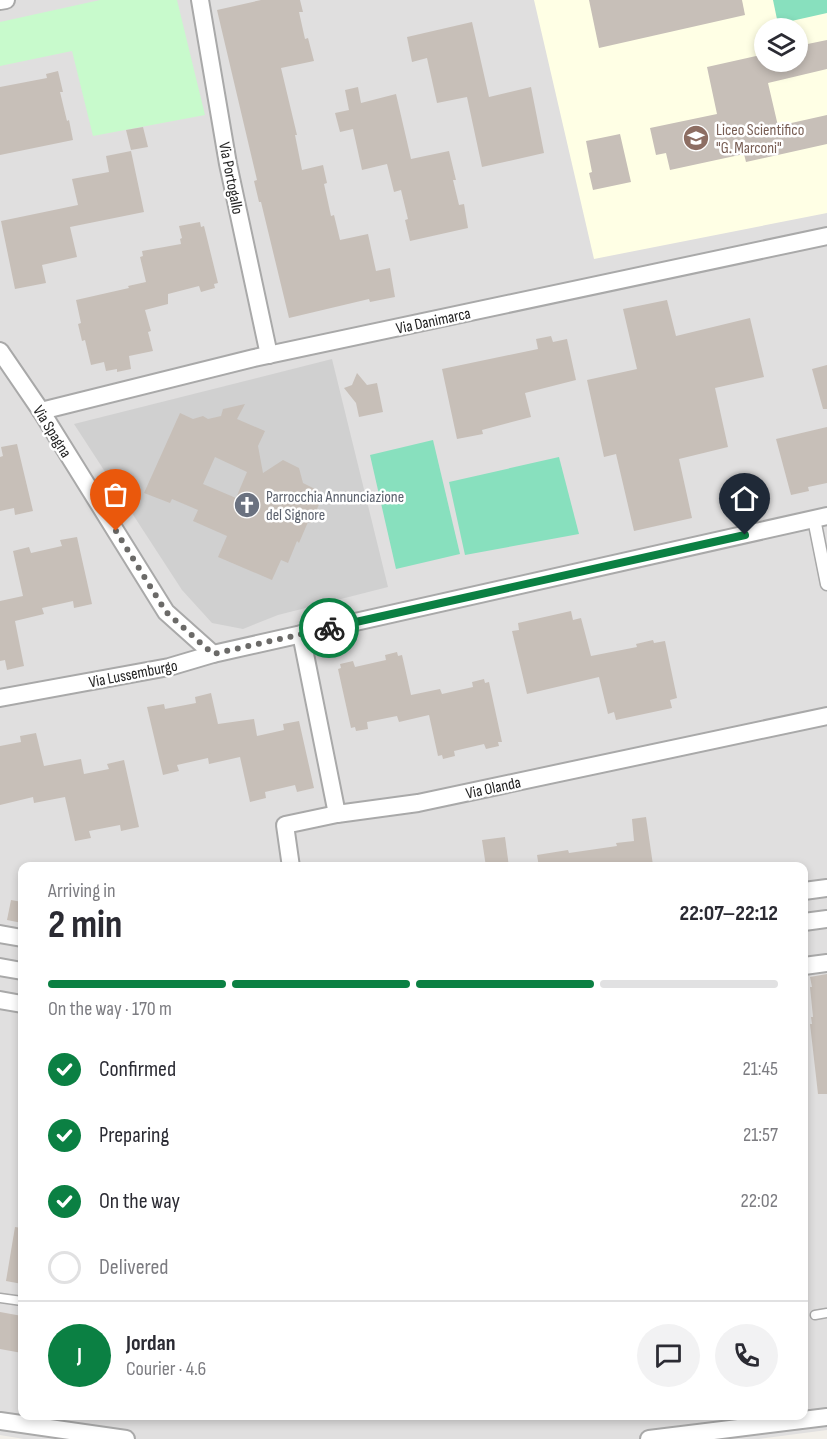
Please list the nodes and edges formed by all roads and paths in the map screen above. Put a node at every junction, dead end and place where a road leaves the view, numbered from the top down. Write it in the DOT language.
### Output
graph roads {
  1 [pos="6,0"];
  2 [pos="200,0"];
  3 [pos="0,1"];
  4 [pos="827,236"];
  5 [pos="0,351"];
  6 [pos="269,355"];
  7 [pos="41,411"];
  8 [pos="820,518"];
  9 [pos="827,584"];
  10 [pos="301,634"];
  11 [pos="213,654"];
  12 [pos="0,698"];
  13 [pos="827,716"];
  14 [pos="337,814"];
  15 [pos="290,862"];
  16 [pos="827,888"];
  17 [pos="808,890"];
  18 [pos="827,919"];
  19 [pos="808,921"];
  20 [pos="0,934"];
  21 [pos="18,937"];
  22 [pos="827,963"];
  23 [pos="808,965"];
  24 [pos="0,967"];
  25 [pos="18,970"];
  26 [pos="0,1000"];
  27 [pos="18,1003"];
  28 [pos="0,1298"];
  29 [pos="18,1300"];
  30 [pos="827,1313"];
  31 [pos="815,1315"];
  32 [pos="827,1417"];
  33 [pos="808,1419"];
  34 [pos="803,1420"];
  35 [pos="0,1421"];
  36 [pos="53,1434"];
  37 [pos="126,1439"];
  38 [pos="649,1439"];
  1 -- 3 [label="street"];
  2 -- 6 [label="street, Via Portogallo"];
  4 -- 6 [label="street, Via Danimarca"];
  5 -- 7 [label="street, Via Spagna"];
  6 -- 7 [label="street, Via Danimarca"];
  7 -- 11 [label="street, Via Spagna"];
  8 -- 9 [label="street"];
  8 -- 10 [label="street, Via Lussemburgo"];
  10 -- 11 [label="street, Via Lussemburgo"];
  10 -- 14 [label="street"];
  11 -- 12 [label="street, Via Lussemburgo"];
  13 -- 14 [label="street, Via Olanda"];
  14 -- 15 [label="street, Via Olanda"];
  16 -- 17 [label="street"];
  18 -- 19 [label="street"];
  20 -- 21 [label="street"];
  22 -- 23 [label="street"];
  24 -- 25 [label="street"];
  26 -- 27 [label="street"];
  28 -- 29 [label="lane"];
  30 -- 31 [label="lane"];
  32 -- 33 [label="street"];
  34 -- 38 [label="street"];
  35 -- 36 [label="street"];
  36 -- 37 [label="street"];
}
